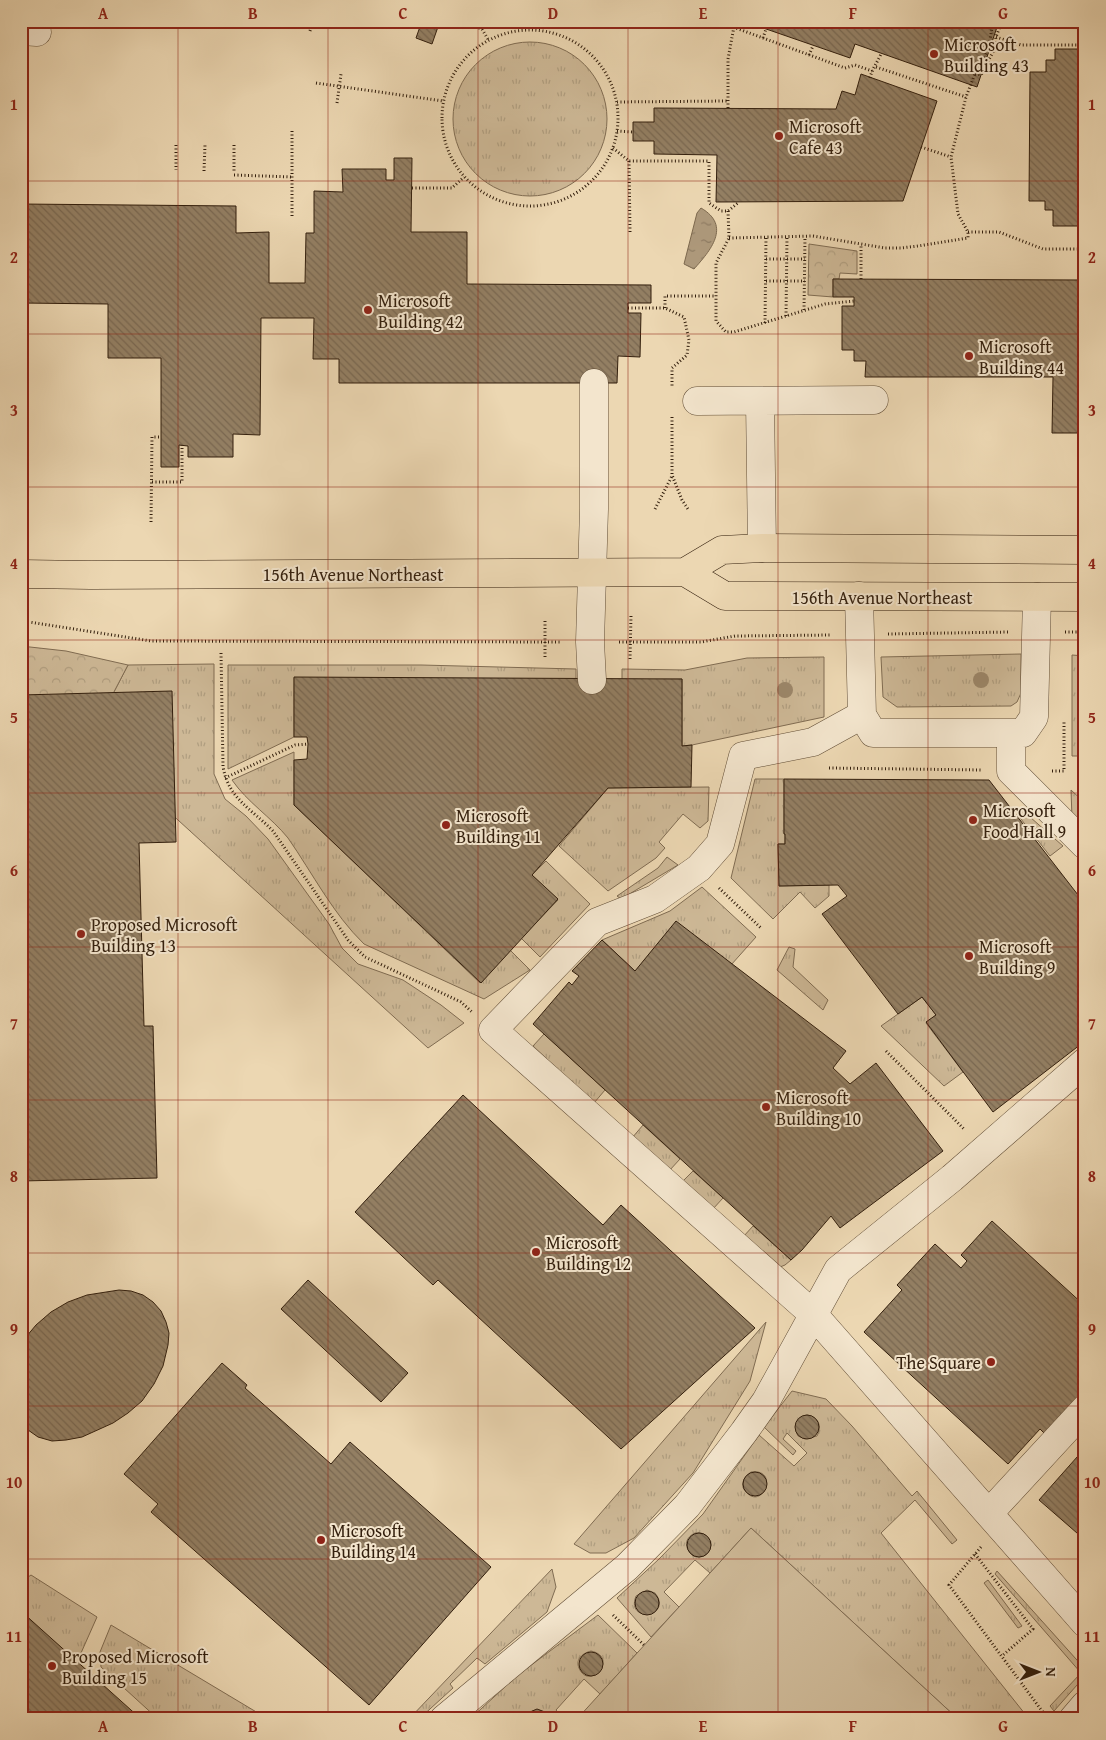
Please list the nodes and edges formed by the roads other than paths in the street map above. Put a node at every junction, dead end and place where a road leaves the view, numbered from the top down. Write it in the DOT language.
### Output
graph roads {
  1 [pos="594,384"];
  2 [pos="874,400"];
  3 [pos="697,401"];
  4 [pos="760,401"];
  5 [pos="762,548"];
  6 [pos="1085,550"];
  7 [pos="685,572"];
  8 [pos="593,573"];
  9 [pos="21,574"];
  10 [pos="859,596"];
  11 [pos="1037,597"];
  12 [pos="1085,597"];
  13 [pos="592,680"];
  14 [pos="862,715"];
  15 [pos="1011,733"];
  16 [pos="1085,845"];
  17 [pos="1085,1062"];
  18 [pos="813,1314"];
  19 [pos="1085,1409"];
  20 [pos="989,1514"];
  21 [pos="1085,1623"];
  22 [pos="1085,1704"];
  23 [pos="444,1719"];
  24 [pos="1073,1719"];
  1 -- 8 [label="street"];
  2 -- 4 [label="street"];
  3 -- 4 [label="street"];
  4 -- 5 [label="street"];
  5 -- 6 [label="main road"];
  5 -- 7 [label="main road"];
  7 -- 8 [label="main road, 156th Avenue Northeast"];
  7 -- 10 [label="main road, 156th Avenue Northeast"];
  8 -- 9 [label="main road, 156th Avenue Northeast"];
  8 -- 13 [label="street"];
  10 -- 11 [label="main road, 156th Avenue Northeast"];
  10 -- 14 [label="street"];
  11 -- 12 [label="main road, 156th Avenue Northeast"];
  11 -- 15 [label="street"];
  14 -- 15 [label="street"];
  14 -- 18 [label="street"];
  15 -- 16 [label="street"];
  17 -- 18 [label="street"];
  18 -- 20 [label="street"];
  18 -- 23 [label="street"];
  19 -- 20 [label="street"];
  20 -- 21 [label="street"];
  22 -- 24 [label="street"];
}
